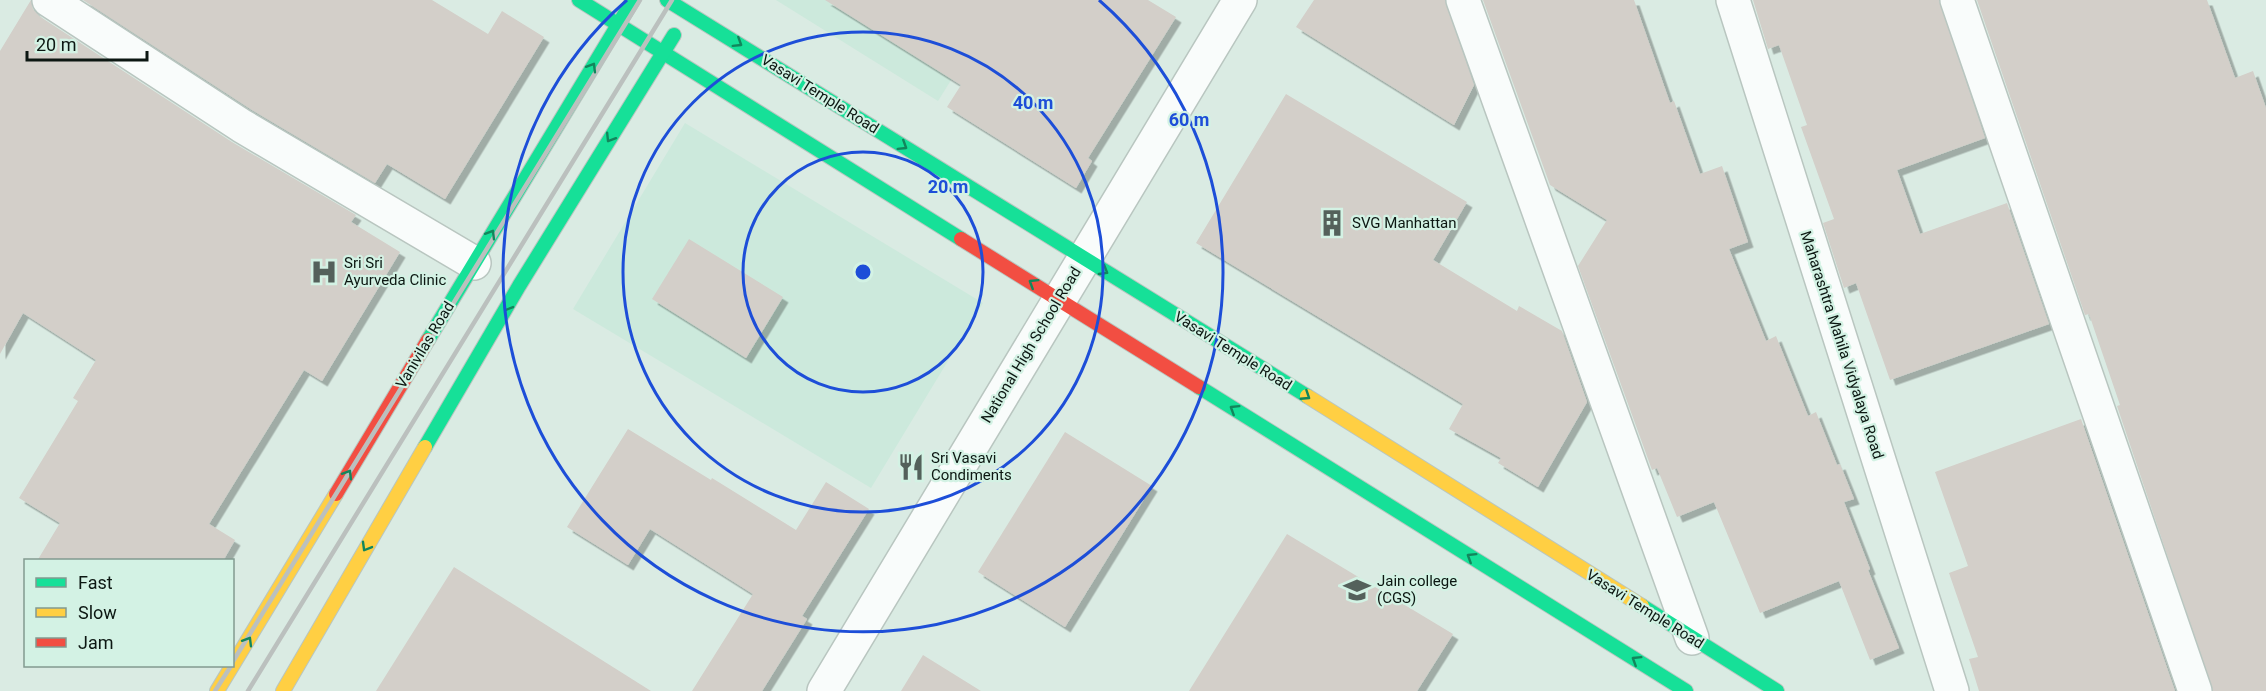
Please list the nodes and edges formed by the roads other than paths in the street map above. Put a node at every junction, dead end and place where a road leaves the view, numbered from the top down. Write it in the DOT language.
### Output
graph roads {
  1 [pos="49,0"];
  2 [pos="579,0"];
  3 [pos="633,0"];
  4 [pos="667,0"];
  5 [pos="1240,0"];
  6 [pos="1463,0"];
  7 [pos="1733,0"];
  8 [pos="1957,0"];
  9 [pos="692,6"];
  10 [pos="618,24"];
  11 [pos="663,52"];
  12 [pos="1083,258"];
  13 [pos="474,263"];
  14 [pos="1058,299"];
  15 [pos="1692,638"];
  16 [pos="234,663"];
  17 [pos="231,667"];
  18 [pos="217,691"];
  19 [pos="283,691"];
  20 [pos="824,691"];
  21 [pos="1686,691"];
  22 [pos="1777,691"];
  23 [pos="1952,691"];
  24 [pos="2195,691"];
  1 -- 13 [label="street"];
  2 -- 10 [label="main road"];
  3 -- 10 [label="main road, Vanivilas Road"];
  4 -- 9 [label="main road, Vasavi Temple Road"];
  5 -- 12 [label="street, National High School Road"];
  6 -- 15 [label="street"];
  7 -- 23 [label="street, Maharashtra Mahila Vidyalaya Road"];
  8 -- 24 [label="street"];
  9 -- 11 [label="main road"];
  9 -- 12 [label="main road, Vasavi Temple Road, one-way"];
  10 -- 11 [label="main road"];
  13 -- 10 [label="main road, Vanivilas Road, one-way"];
  14 -- 11 [label="main road, one-way"];
  11 -- 19 [label="main road, one-way"];
  12 -- 14 [label="street, National High School Road"];
  12 -- 15 [label="main road, Vasavi Temple Road, one-way"];
  16 -- 13 [label="main road, Vanivilas Road, one-way"];
  14 -- 20 [label="street, National High School Road"];
  21 -- 14 [label="main road, one-way"];
  15 -- 22 [label="main road, Vasavi Temple Road"];
  18 -- 17 [label="main road, Vanivilas Road, one-way"];
}
